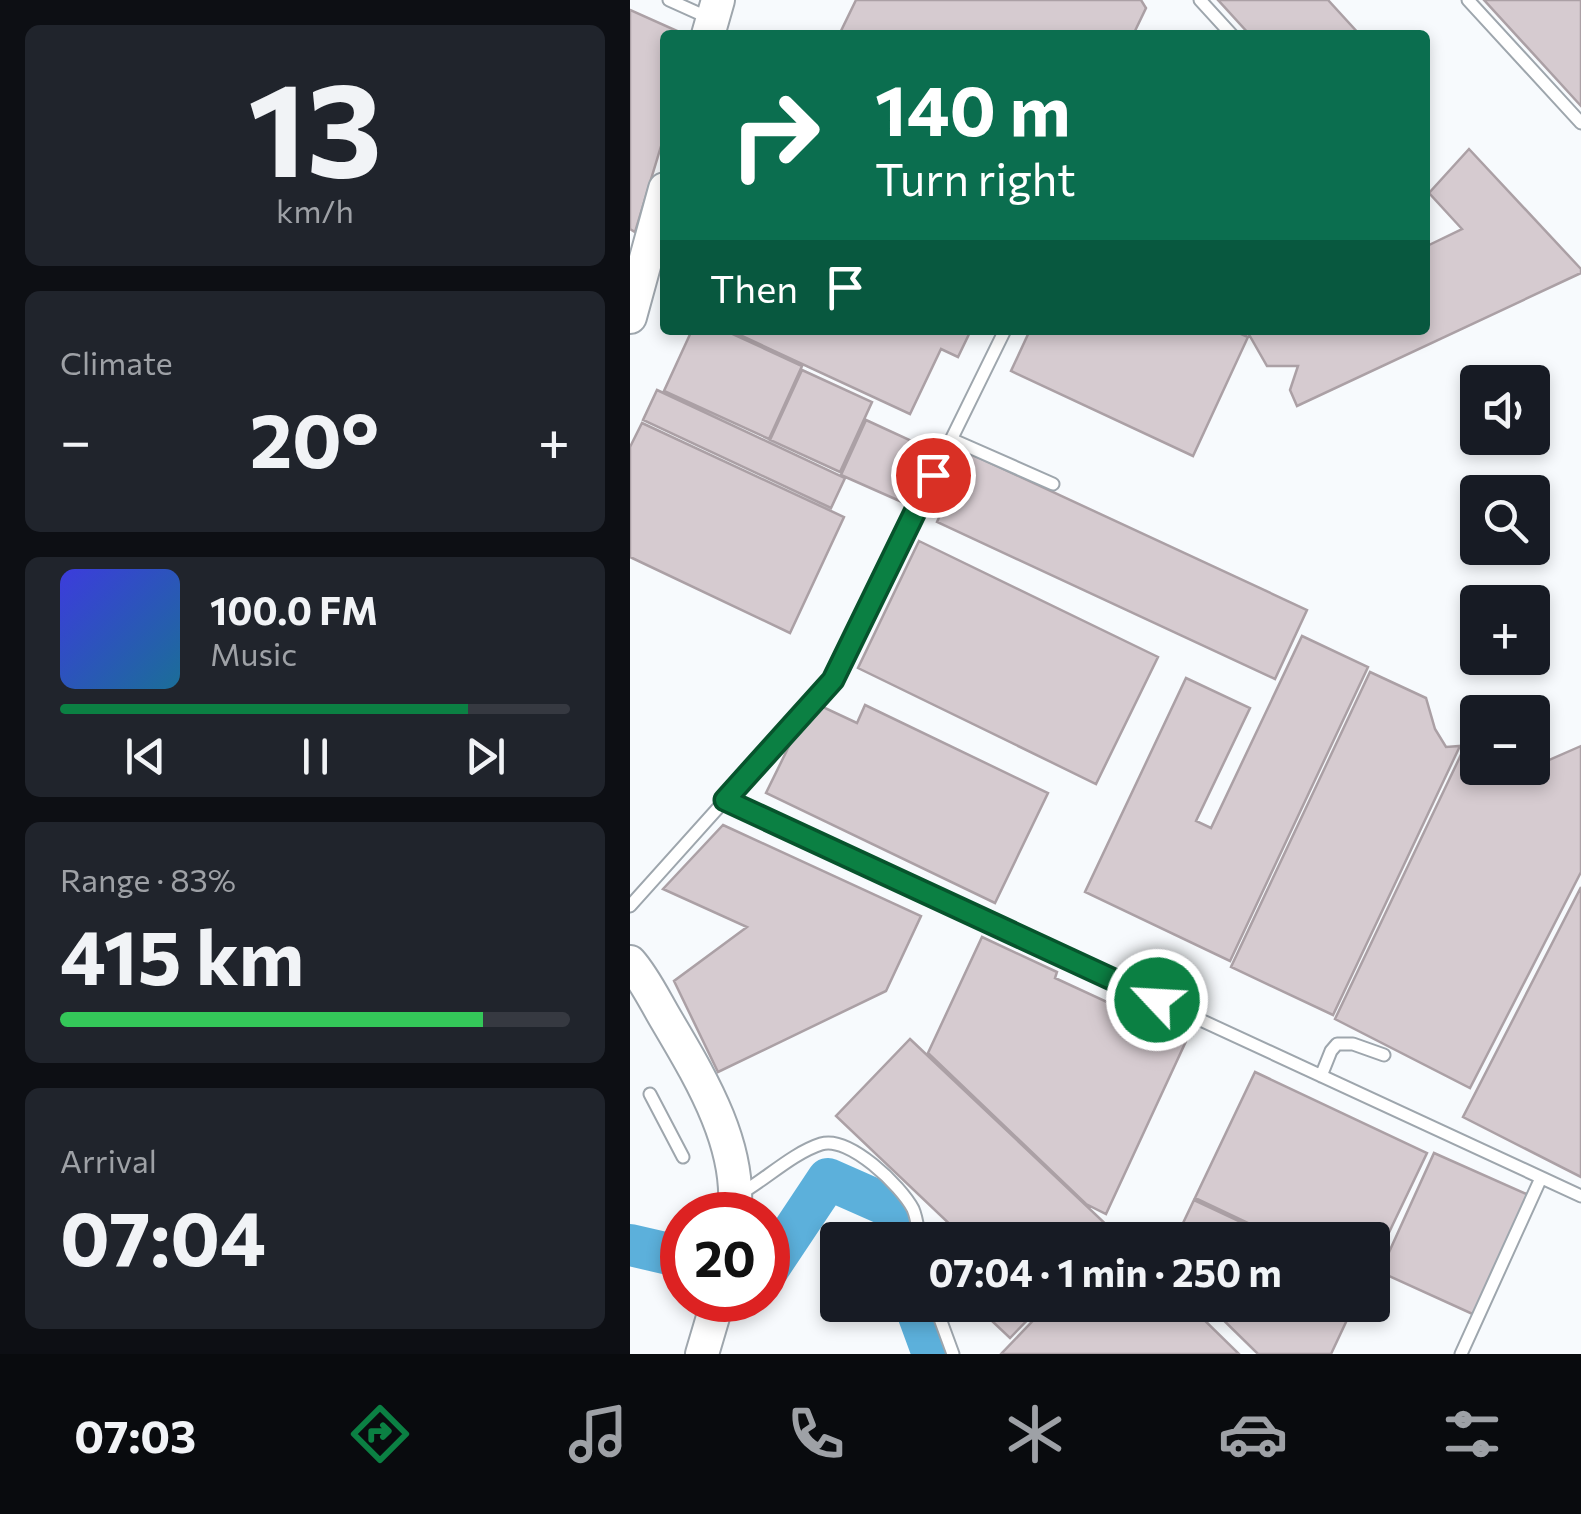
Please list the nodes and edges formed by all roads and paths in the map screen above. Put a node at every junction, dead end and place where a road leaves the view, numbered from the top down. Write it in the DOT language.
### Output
graph roads {
  1 [pos="669,0"];
  2 [pos="1200,0"];
  3 [pos="1468,0"];
  4 [pos="713,18"];
  5 [pos="1227,30"];
  6 [pos="1581,122"];
  7 [pos="660,206"];
  8 [pos="630,317"];
  9 [pos="1003,335"];
  10 [pos="951,439"];
  11 [pos="1053,484"];
  12 [pos="725,800"];
  13 [pos="630,906"];
  14 [pos="630,962"];
  15 [pos="1384,1055"];
  16 [pos="1322,1076"];
  17 [pos="650,1094"];
  18 [pos="683,1158"];
  19 [pos="1540,1178"];
  20 [pos="734,1192"];
  21 [pos="754,1192"];
  22 [pos="1581,1196"];
  23 [pos="916,1222"];
  24 [pos="711,1322"];
  25 [pos="941,1322"];
  26 [pos="702,1354"];
  27 [pos="953,1354"];
  28 [pos="1461,1354"];
  1 -- 4 [label="lane"];
  2 -- 5 [label="lane"];
  3 -- 6 [label="lane"];
  7 -- 8 [label="main road"];
  9 -- 10 [label="lane"];
  10 -- 11 [label="lane"];
  10 -- 12 [label="lane"];
  12 -- 13 [label="lane"];
  12 -- 16 [label="lane"];
  14 -- 20 [label="main road"];
  15 -- 16 [label="lane"];
  16 -- 19 [label="lane"];
  17 -- 18 [label="lane"];
  19 -- 22 [label="lane"];
  19 -- 28 [label="lane"];
  21 -- 23 [label="lane"];
  24 -- 26 [label="main road"];
  25 -- 27 [label="lane"];
}
